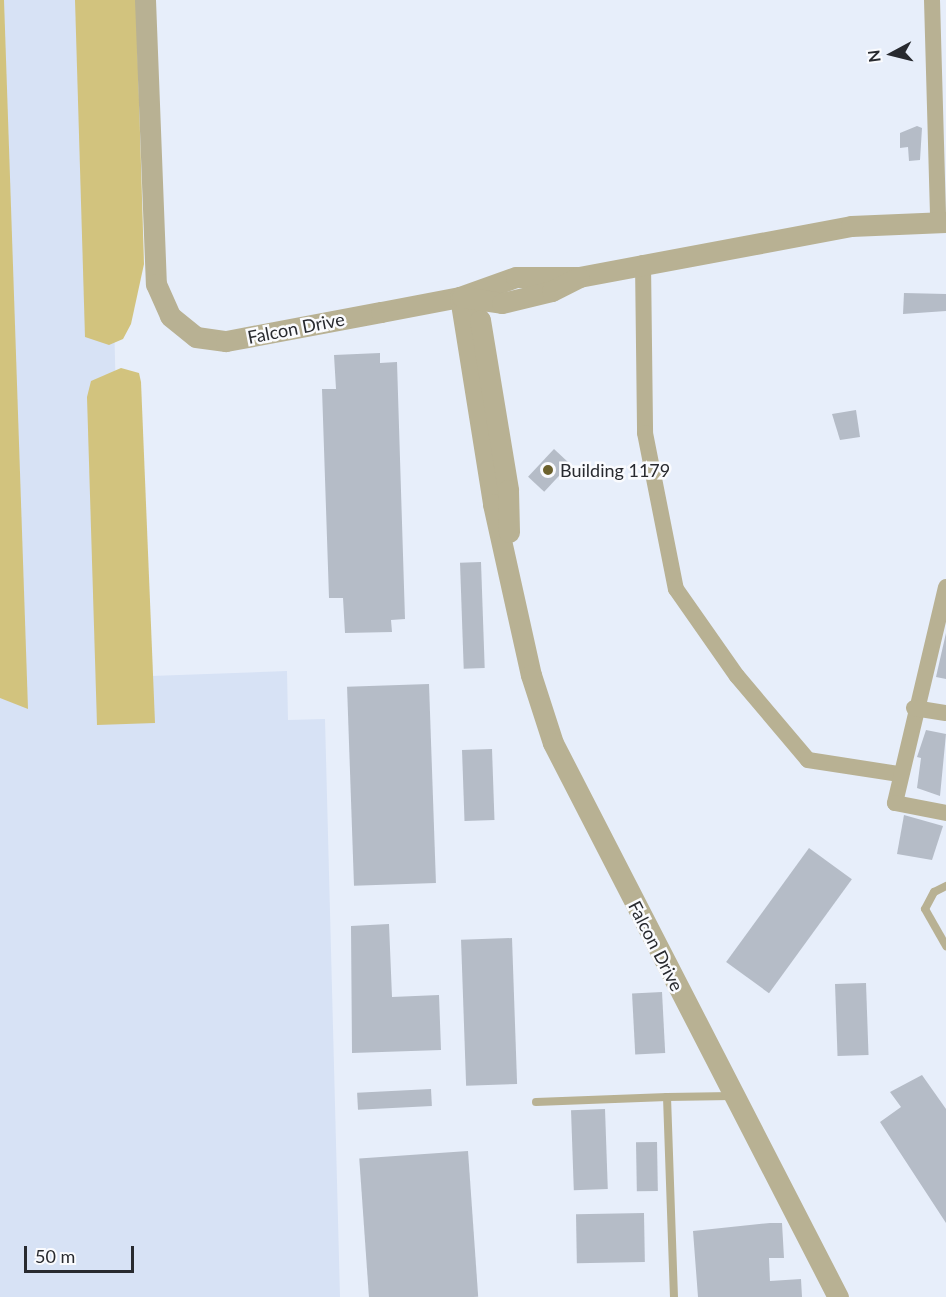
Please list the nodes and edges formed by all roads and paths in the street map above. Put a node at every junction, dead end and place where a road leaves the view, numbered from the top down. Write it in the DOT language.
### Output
graph roads {
  1 [pos="145,0"];
  2 [pos="933,0"];
  3 [pos="940,95"];
  4 [pos="942,221"];
  5 [pos="643,263"];
  6 [pos="579,276"];
  7 [pos="460,297"];
  8 [pos="502,303"];
  9 [pos="483,334"];
  10 [pos="510,581"];
  11 [pos="946,587"];
  12 [pos="942,609"];
  13 [pos="914,708"];
  14 [pos="946,712"];
  15 [pos="898,774"];
  16 [pos="946,813"];
  17 [pos="946,886"];
  18 [pos="946,946"];
  19 [pos="732,1096"];
  20 [pos="667,1097"];
  21 [pos="536,1102"];
  22 [pos="674,1297"];
  23 [pos="838,1297"];
  1 -- 7 [label="street, Falcon Drive"];
  2 -- 3 [label="street"];
  3 -- 4 [label="street"];
  4 -- 5 [label="street"];
  5 -- 6 [label="street"];
  5 -- 15 [label="street"];
  6 -- 7 [label="street"];
  6 -- 8 [label="street"];
  7 -- 8 [label="street"];
  7 -- 9 [label="street, Falcon Drive"];
  7 -- 10 [label="street, Falcon Drive"];
  8 -- 9 [label="street"];
  9 -- 10 [label="street, Falcon Drive"];
  10 -- 19 [label="street, Falcon Drive"];
  11 -- 12 [label="street"];
  12 -- 13 [label="street"];
  13 -- 14 [label="street"];
  13 -- 15 [label="street"];
  15 -- 16 [label="street"];
  17 -- 18 [label="lane"];
  19 -- 20 [label="lane"];
  19 -- 23 [label="street, Falcon Drive"];
  20 -- 21 [label="lane"];
  20 -- 22 [label="lane"];
}
